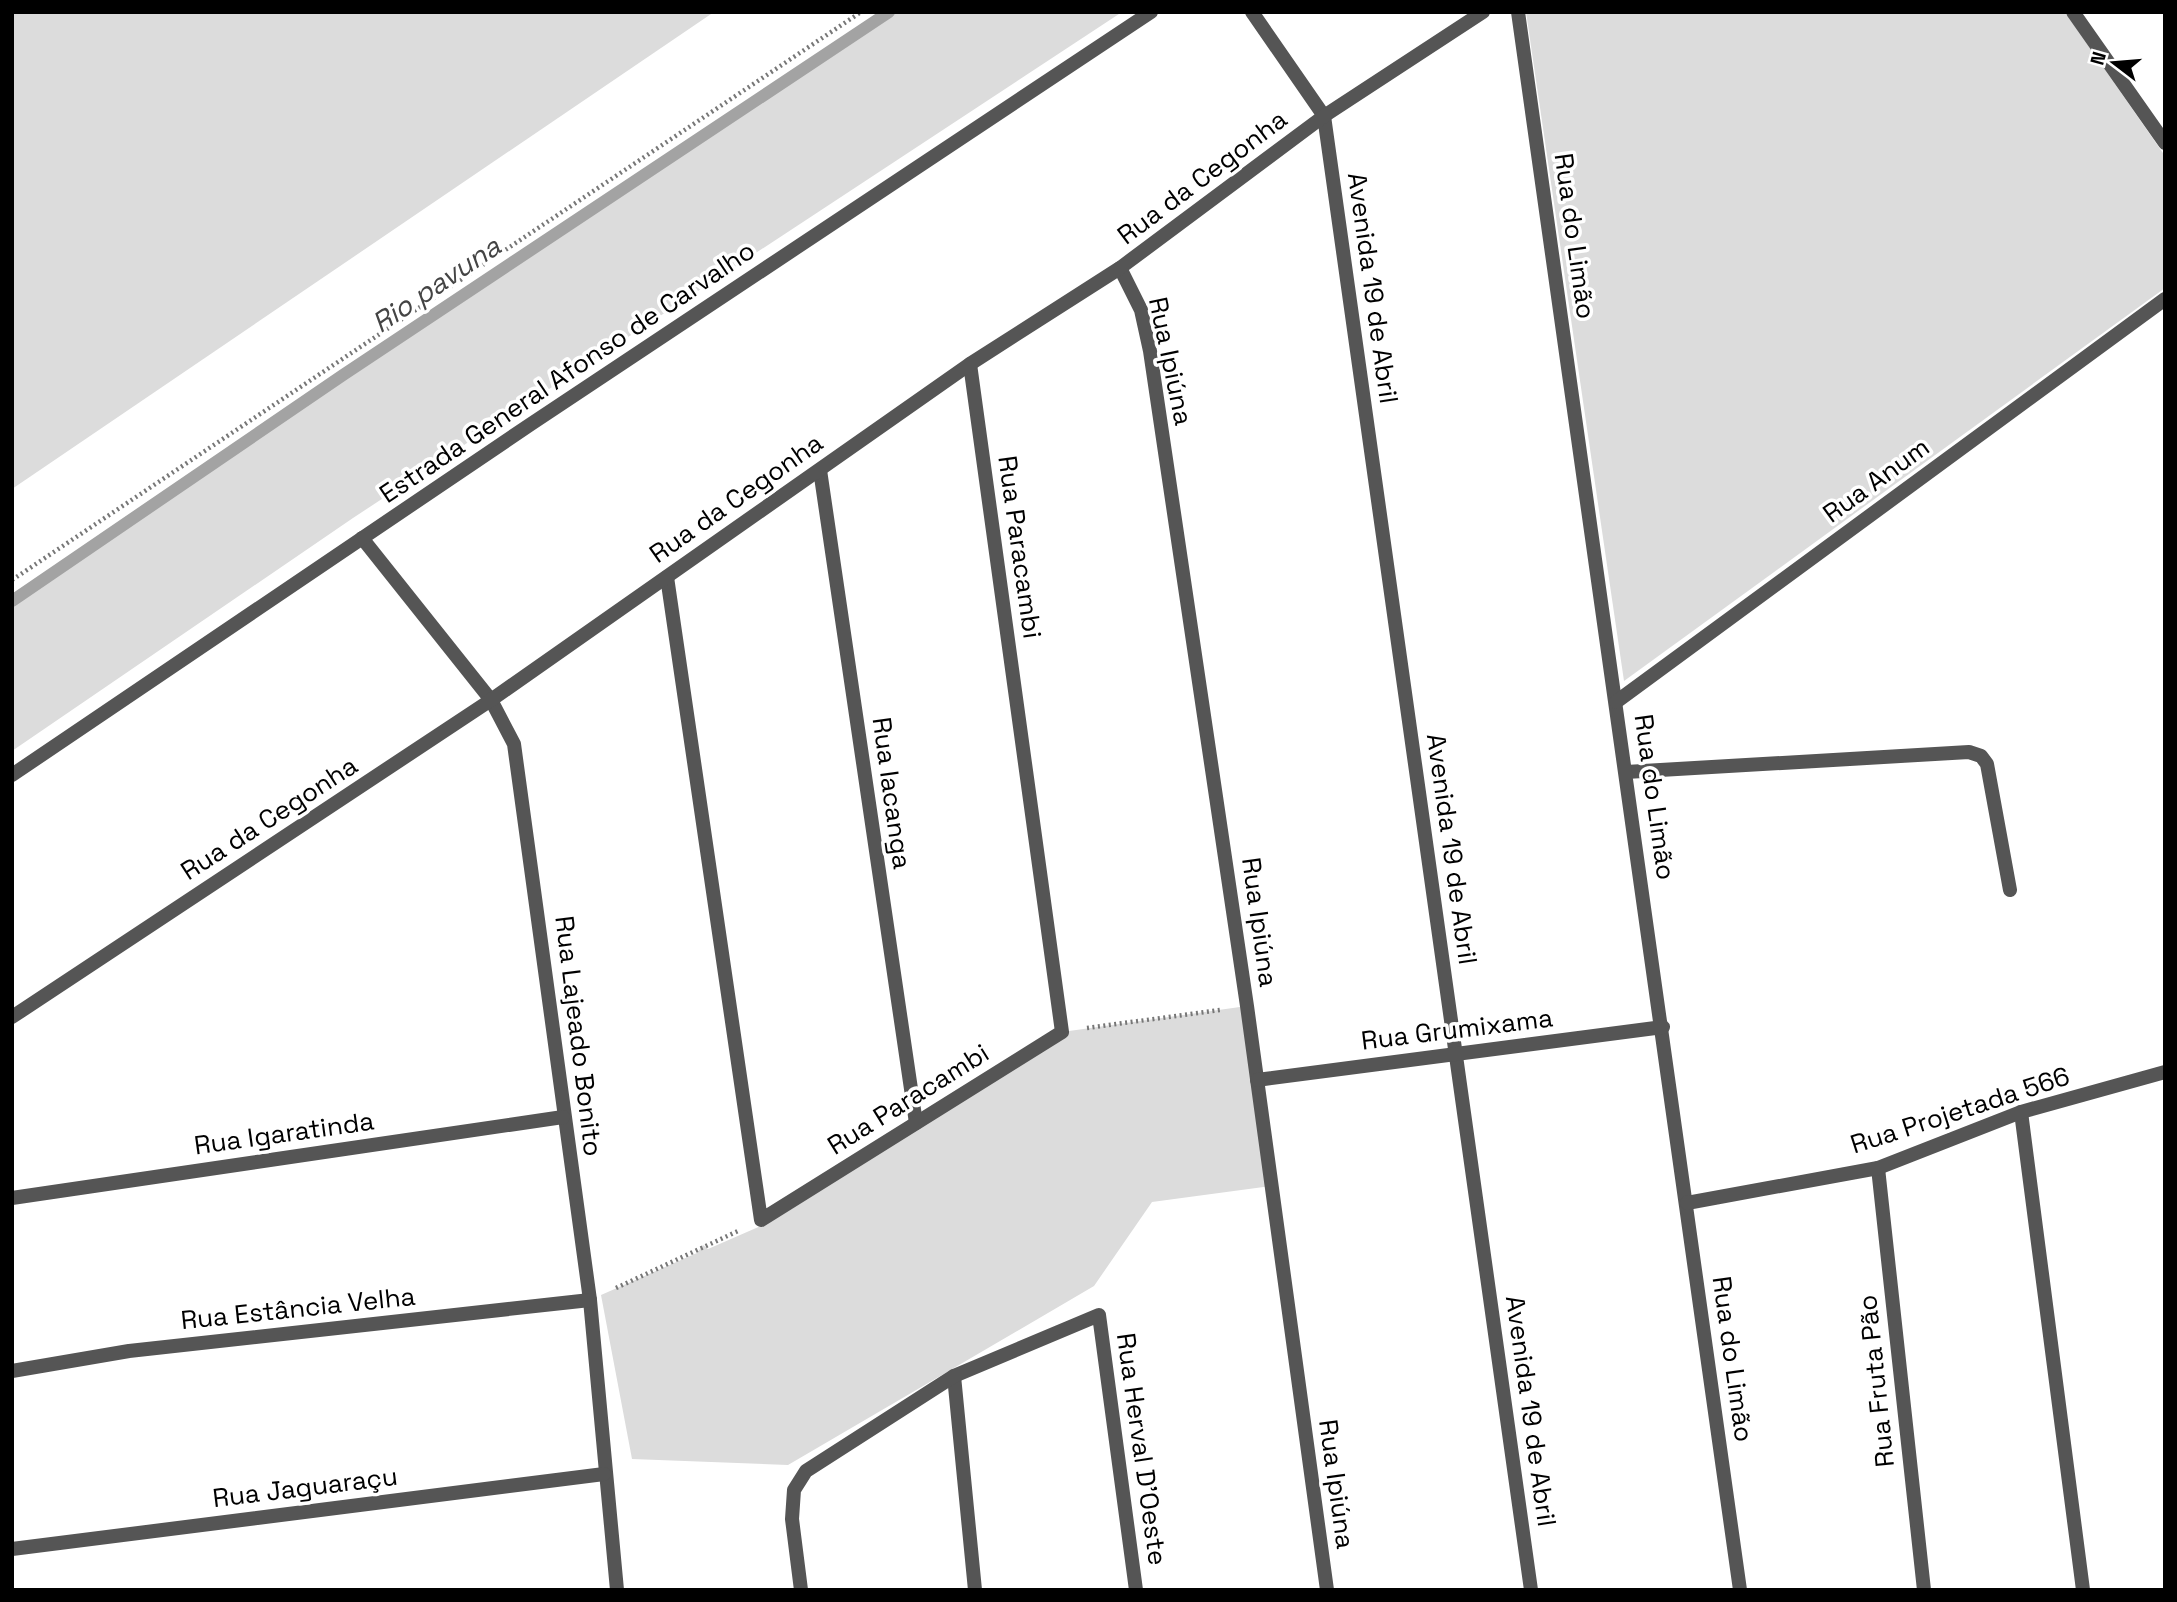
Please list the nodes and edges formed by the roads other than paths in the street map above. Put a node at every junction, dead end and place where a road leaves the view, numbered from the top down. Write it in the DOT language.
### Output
graph roads {
  1 [pos="1151,12"];
  2 [pos="1252,12"];
  3 [pos="1483,12"];
  4 [pos="1518,12"];
  5 [pos="2073,12"];
  6 [pos="1324,116"];
  7 [pos="2165,143"];
  8 [pos="1121,268"];
  9 [pos="2165,299"];
  10 [pos="970,364"];
  11 [pos="820,470"];
  12 [pos="362,538"];
  13 [pos="667,577"];
  14 [pos="491,700"];
  15 [pos="1616,702"];
  16 [pos="1626,772"];
  17 [pos="12,775"];
  18 [pos="2010,890"];
  19 [pos="12,1017"];
  20 [pos="1663,1027"];
  21 [pos="1457,1054"];
  22 [pos="2165,1072"];
  23 [pos="1257,1080"];
  24 [pos="2021,1111"];
  25 [pos="564,1116"];
  26 [pos="916,1123"];
  27 [pos="1878,1168"];
  28 [pos="12,1198"];
  29 [pos="1687,1203"];
  30 [pos="590,1300"];
  31 [pos="12,1371"];
  32 [pos="954,1376"];
  33 [pos="604,1474"];
  34 [pos="12,1549"];
  35 [pos="617,1590"];
  36 [pos="801,1590"];
  37 [pos="975,1590"];
  38 [pos="1136,1590"];
  39 [pos="1327,1590"];
  40 [pos="1531,1590"];
  41 [pos="1740,1590"];
  42 [pos="1924,1590"];
  43 [pos="2084,1590"];
  1 -- 12 [label="street, Estrada General Afonso de Carvalho"];
  2 -- 6 [label="street"];
  3 -- 6 [label="street, Rua da Cegonha"];
  4 -- 15 [label="street, Rua do Limão"];
  5 -- 7 [label="street"];
  6 -- 8 [label="street, Rua da Cegonha"];
  6 -- 21 [label="street, Avenida 19 de Abril"];
  8 -- 10 [label="street, Rua da Cegonha"];
  8 -- 23 [label="street, Rua Ipiúna"];
  9 -- 15 [label="street, Rua Anum"];
  10 -- 11 [label="street, Rua da Cegonha"];
  10 -- 26 [label="street, Rua Paracambi"];
  11 -- 13 [label="street, Rua da Cegonha"];
  11 -- 26 [label="street, Rua Iacanga"];
  12 -- 14 [label="street, Rua Lajeado Bonito"];
  12 -- 17 [label="street, Estrada General Afonso de Carvalho"];
  13 -- 14 [label="street, Rua da Cegonha"];
  13 -- 26 [label="street, Rua Paracambi"];
  14 -- 19 [label="street, Rua da Cegonha"];
  14 -- 25 [label="street, Rua Lajeado Bonito"];
  15 -- 16 [label="street, Rua do Limão"];
  16 -- 18 [label="street"];
  16 -- 20 [label="street, Rua do Limão"];
  20 -- 21 [label="street, Rua Grumixama"];
  20 -- 29 [label="street, Rua do Limão"];
  21 -- 23 [label="street, Rua Grumixama"];
  21 -- 40 [label="street, Avenida 19 de Abril"];
  22 -- 24 [label="street, Rua Projetada 566"];
  23 -- 39 [label="street, Rua Ipiúna"];
  24 -- 27 [label="street, Rua Projetada 566"];
  24 -- 43 [label="street"];
  25 -- 28 [label="street, Rua Igaratinda"];
  25 -- 30 [label="street, Rua Lajeado Bonito"];
  27 -- 29 [label="street, Rua Projetada 566"];
  27 -- 42 [label="street, Rua Fruta Pão"];
  29 -- 41 [label="street, Rua do Limão"];
  30 -- 31 [label="street, Rua Estância Velha"];
  30 -- 33 [label="street, Rua Lajeado Bonito"];
  32 -- 36 [label="street"];
  32 -- 37 [label="street"];
  32 -- 38 [label="street, Rua Herval D'Oeste"];
  33 -- 34 [label="street, Rua Jaguaraçu"];
  33 -- 35 [label="street, Rua Lajeado Bonito"];
}
